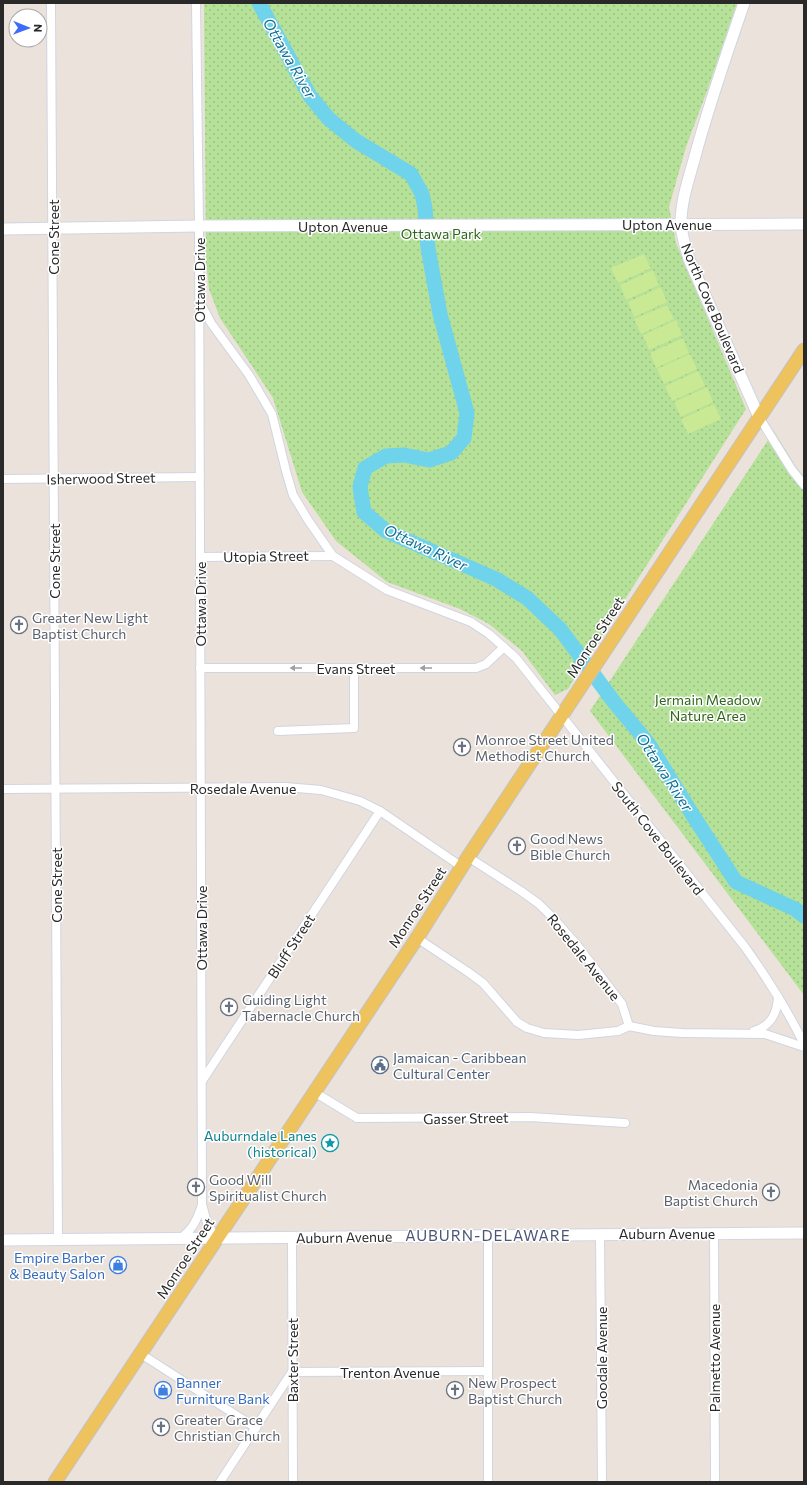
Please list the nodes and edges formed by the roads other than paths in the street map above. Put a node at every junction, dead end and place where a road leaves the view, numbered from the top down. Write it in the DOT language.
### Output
graph roads {
  1 [pos="51,3"];
  2 [pos="196,3"];
  3 [pos="744,3"];
  4 [pos="681,224"];
  5 [pos="804,224"];
  6 [pos="199,226"];
  7 [pos="52,228"];
  8 [pos="3,229"];
  9 [pos="199,300"];
  10 [pos="804,350"];
  11 [pos="759,417"];
  12 [pos="200,477"];
  13 [pos="3,479"];
  14 [pos="54,479"];
  15 [pos="804,485"];
  16 [pos="333,556"];
  17 [pos="200,557"];
  18 [pos="504,647"];
  19 [pos="200,668"];
  20 [pos="354,668"];
  21 [pos="566,711"];
  22 [pos="278,731"];
  23 [pos="201,788"];
  24 [pos="3,789"];
  25 [pos="55,789"];
  26 [pos="380,811"];
  27 [pos="465,862"];
  28 [pos="417,938"];
  29 [pos="778,997"];
  30 [pos="629,1026"];
  31 [pos="749,1033"];
  32 [pos="804,1044"];
  33 [pos="804,1047"];
  34 [pos="202,1081"];
  35 [pos="314,1092"];
  36 [pos="625,1123"];
  37 [pos="202,1204"];
  38 [pos="714,1233"];
  39 [pos="804,1233"];
  40 [pos="600,1234"];
  41 [pos="488,1235"];
  42 [pos="292,1238"];
  43 [pos="179,1239"];
  44 [pos="217,1239"];
  45 [pos="3,1240"];
  46 [pos="58,1240"];
  47 [pos="141,1354"];
  48 [pos="488,1371"];
  49 [pos="292,1372"];
  50 [pos="256,1428"];
  51 [pos="55,1482"];
  52 [pos="220,1482"];
  53 [pos="293,1482"];
  54 [pos="488,1482"];
  55 [pos="602,1482"];
  56 [pos="715,1482"];
  1 -- 7 [label="street, Cone Street"];
  2 -- 6 [label="street, Ottawa Drive"];
  3 -- 4 [label="street, North Cove Boulevard"];
  4 -- 5 [label="street, Upton Avenue"];
  4 -- 6 [label="street, Upton Avenue"];
  4 -- 11 [label="street, North Cove Boulevard"];
  6 -- 7 [label="street, Upton Avenue"];
  6 -- 9 [label="street, Ottawa Drive"];
  7 -- 8 [label="street, Upton Avenue"];
  7 -- 14 [label="street, Cone Street"];
  9 -- 12 [label="street, Ottawa Drive"];
  9 -- 16 [label="street, South Cove Boulevard"];
  10 -- 11 [label="main road, Monroe Street"];
  11 -- 15 [label="street, North Cove Boulevard"];
  11 -- 21 [label="main road, Monroe Street"];
  12 -- 14 [label="street, Isherwood Street"];
  12 -- 17 [label="street, Ottawa Drive"];
  13 -- 14 [label="street, Isherwood Street"];
  14 -- 25 [label="street, Cone Street"];
  16 -- 17 [label="street, Utopia Street"];
  16 -- 18 [label="street, South Cove Boulevard"];
  17 -- 19 [label="street, Ottawa Drive"];
  18 -- 20 [label="street, Evans Street, one-way"];
  18 -- 21 [label="street, South Cove Boulevard"];
  20 -- 19 [label="street, Evans Street, one-way"];
  19 -- 23 [label="street, Ottawa Drive"];
  20 -- 22 [label="street"];
  21 -- 27 [label="main road, Monroe Street"];
  21 -- 29 [label="street, South Cove Boulevard"];
  23 -- 25 [label="street, Rosedale Avenue"];
  23 -- 26 [label="street, Rosedale Avenue"];
  23 -- 34 [label="street, Ottawa Drive"];
  24 -- 25 [label="street, Rosedale Avenue"];
  25 -- 46 [label="street, Cone Street"];
  26 -- 27 [label="street, Rosedale Avenue"];
  26 -- 34 [label="street, Bluff Street"];
  27 -- 28 [label="main road, Monroe Street"];
  27 -- 30 [label="street, Rosedale Avenue"];
  28 -- 30 [label="street"];
  28 -- 35 [label="main road, Monroe Street"];
  29 -- 31 [label="street"];
  29 -- 32 [label="street, South Cove Boulevard"];
  30 -- 31 [label="street"];
  31 -- 33 [label="street"];
  34 -- 37 [label="street, Ottawa Drive"];
  35 -- 36 [label="street, Gasser Street"];
  35 -- 44 [label="main road, Monroe Street"];
  37 -- 43 [label="street, Ottawa Drive"];
  37 -- 44 [label="street, Ottawa Drive"];
  38 -- 39 [label="street, Auburn Avenue"];
  38 -- 40 [label="street, Auburn Avenue"];
  38 -- 56 [label="street, Palmetto Avenue"];
  40 -- 41 [label="street, Auburn Avenue"];
  40 -- 55 [label="street, Goodale Avenue"];
  41 -- 42 [label="street, Auburn Avenue"];
  41 -- 48 [label="street"];
  42 -- 44 [label="street, Auburn Avenue"];
  42 -- 49 [label="street, Baxter Street"];
  43 -- 44 [label="street, Auburn Avenue"];
  43 -- 46 [label="street, Auburn Avenue"];
  44 -- 47 [label="main road, Monroe Street"];
  45 -- 46 [label="street, Auburn Avenue"];
  47 -- 50 [label="street"];
  47 -- 51 [label="main road, Monroe Street"];
  48 -- 49 [label="street, Trenton Avenue"];
  48 -- 54 [label="street"];
  49 -- 50 [label="street"];
  49 -- 53 [label="street, Baxter Street"];
  50 -- 52 [label="street"];
}
